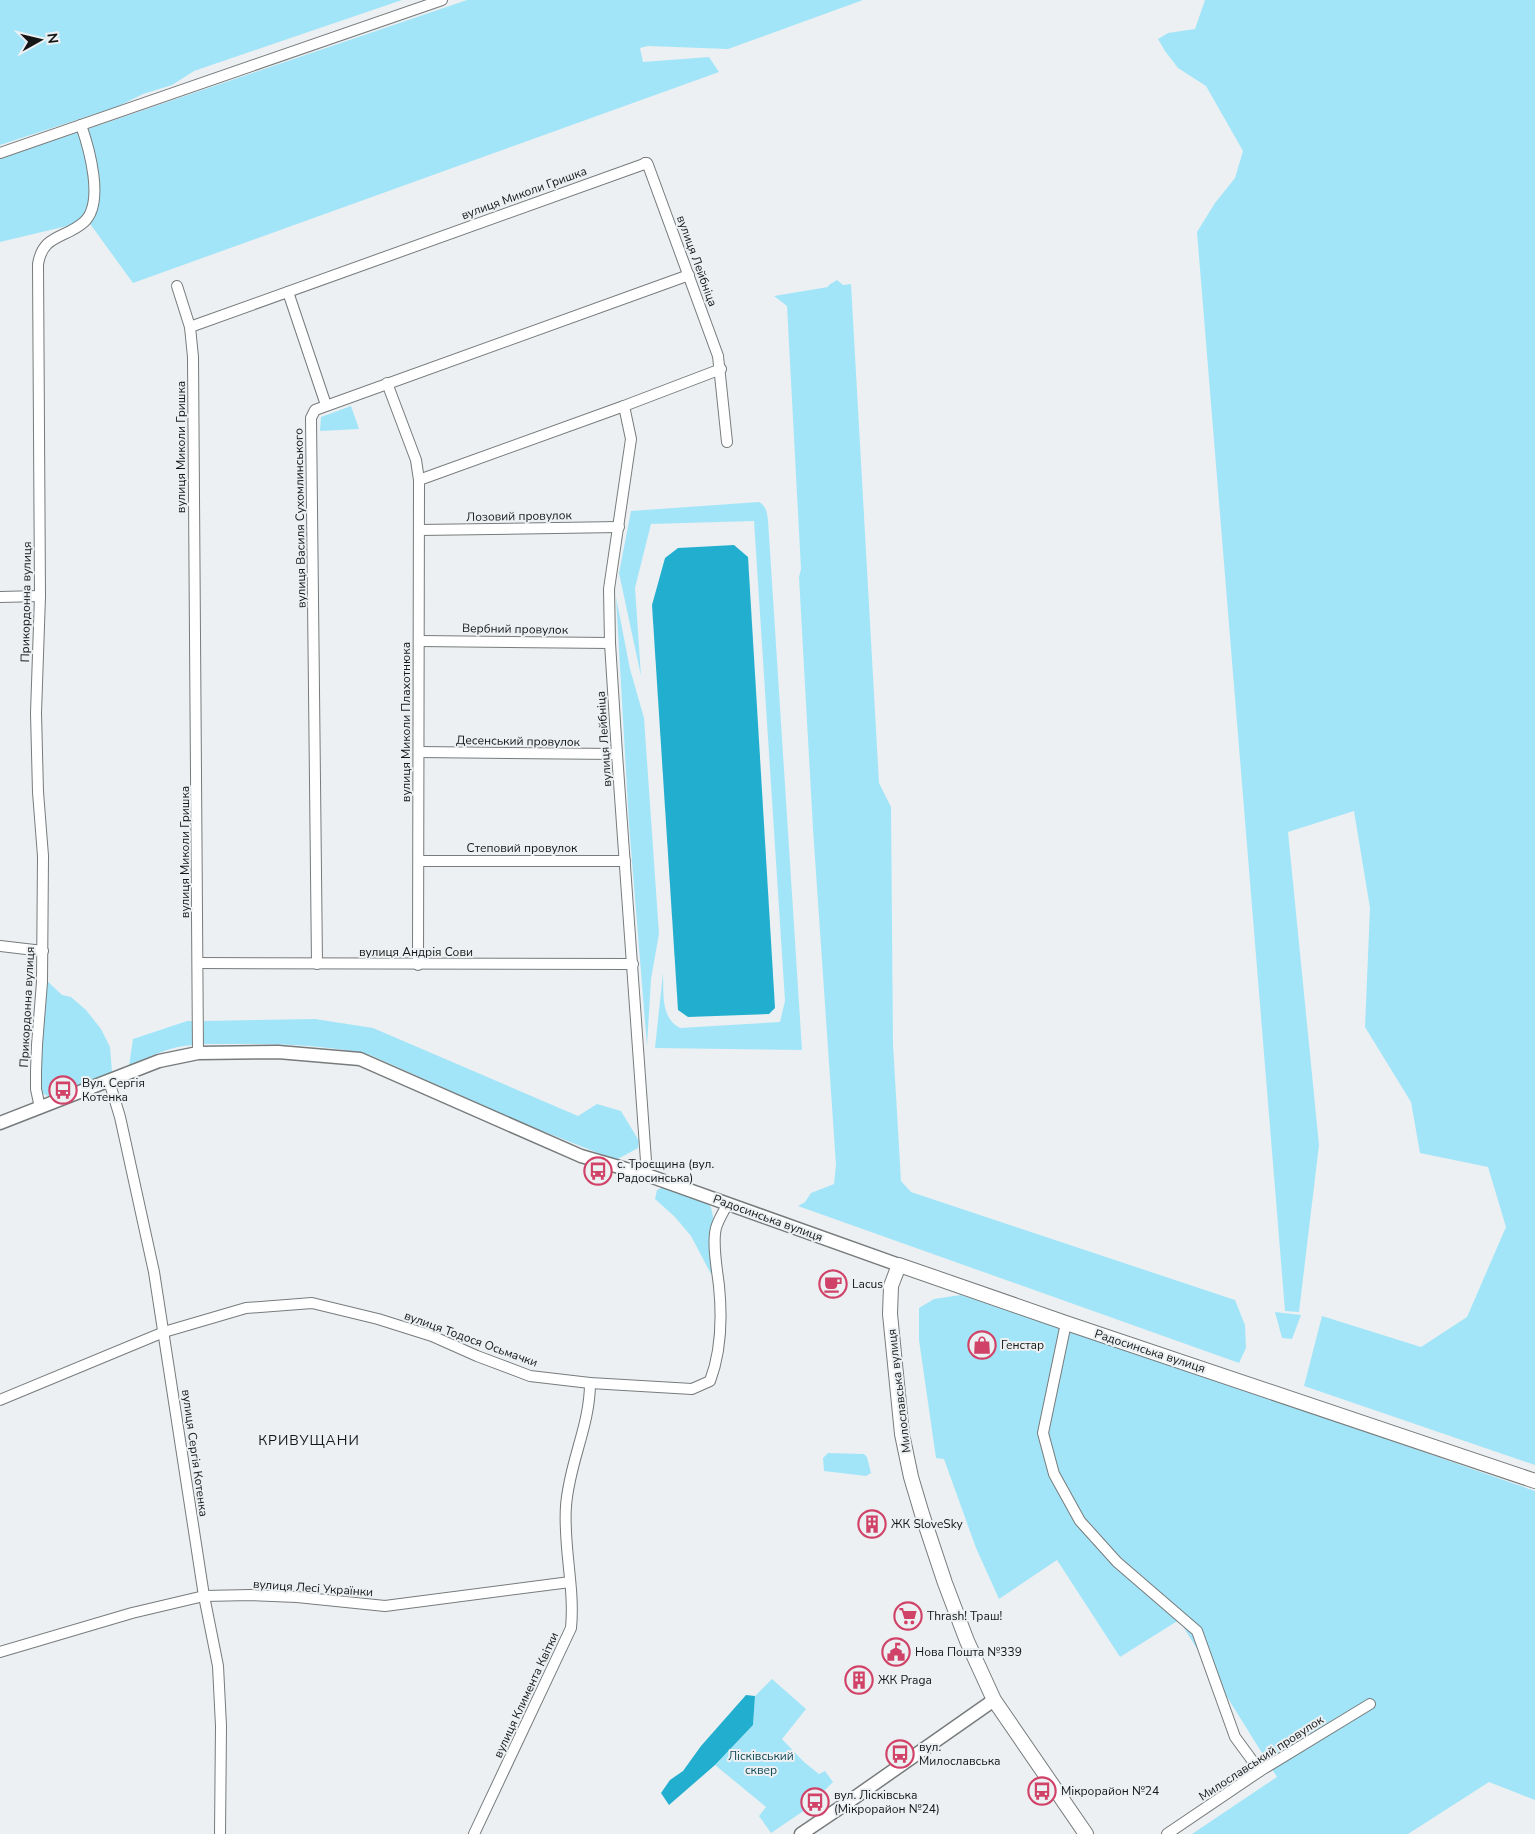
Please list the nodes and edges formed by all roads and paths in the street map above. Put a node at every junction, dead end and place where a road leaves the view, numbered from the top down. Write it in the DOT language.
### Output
graph roads {
  1 [pos="442,0"];
  2 [pos="81,125"];
  3 [pos="0,153"];
  4 [pos="645,163"];
  5 [pos="689,275"];
  6 [pos="177,286"];
  7 [pos="288,292"];
  8 [pos="190,327"];
  9 [pos="721,369"];
  10 [pos="386,383"];
  11 [pos="326,405"];
  12 [pos="624,406"];
  13 [pos="727,442"];
  14 [pos="419,480"];
  15 [pos="619,527"];
  16 [pos="419,530"];
  17 [pos="40,596"];
  18 [pos="0,597"];
  19 [pos="419,641"];
  20 [pos="610,643"];
  21 [pos="419,752"];
  22 [pos="616,754"];
  23 [pos="419,861"];
  24 [pos="625,861"];
  25 [pos="0,946"];
  26 [pos="43,950"];
  27 [pos="198,963"];
  28 [pos="317,964"];
  29 [pos="633,964"];
  30 [pos="418,965"];
  31 [pos="198,1053"];
  32 [pos="109,1081"];
  33 [pos="40,1108"];
  34 [pos="0,1123"];
  35 [pos="647,1175"];
  36 [pos="728,1204"];
  37 [pos="899,1265"];
  38 [pos="1066,1323"];
  39 [pos="164,1332"];
  40 [pos="590,1382"];
  41 [pos="0,1400"];
  42 [pos="1535,1481"];
  43 [pos="570,1582"];
  44 [pos="204,1596"];
  45 [pos="0,1652"];
  46 [pos="994,1700"];
  47 [pos="1370,1704"];
  48 [pos="1260,1771"];
  49 [pos="220,1834"];
  50 [pos="474,1834"];
  51 [pos="801,1834"];
  52 [pos="1086,1834"];
  53 [pos="1167,1834"];
  1 -- 2 [label="street"];
  2 -- 3 [label="street"];
  2 -- 17 [label="street, Прикордонна вулиця"];
  4 -- 5 [label="street, вулиця Лейбніца"];
  4 -- 7 [label="street, вулиця Миколи Гришка"];
  5 -- 9 [label="street, вулиця Лейбніца"];
  5 -- 10 [label="street, вулиця Василя Сухомлинського"];
  6 -- 8 [label="street"];
  7 -- 8 [label="street, вулиця Миколи Гришка"];
  7 -- 11 [label="street"];
  8 -- 27 [label="street, вулиця Миколи Гришка"];
  9 -- 12 [label="street"];
  9 -- 13 [label="street, вулиця Лейбніца"];
  10 -- 11 [label="street, вулиця Василя Сухомлинського"];
  10 -- 14 [label="street, вулиця Миколи Плахотнюка"];
  11 -- 28 [label="street, вулиця Василя Сухомлинського"];
  12 -- 14 [label="street"];
  12 -- 15 [label="street, вулиця Лейбніца"];
  14 -- 16 [label="street, вулиця Миколи Плахотнюка"];
  15 -- 16 [label="street, Лозовий провулок"];
  15 -- 20 [label="street, вулиця Лейбніца"];
  16 -- 19 [label="street, вулиця Миколи Плахотнюка"];
  17 -- 18 [label="street"];
  17 -- 26 [label="street, Прикордонна вулиця"];
  19 -- 20 [label="street, Вербний провулок"];
  19 -- 21 [label="street, вулиця Миколи Плахотнюка"];
  20 -- 22 [label="street, вулиця Лейбніца"];
  21 -- 22 [label="street, Десенський провулок"];
  21 -- 23 [label="street, вулиця Миколи Плахотнюка"];
  22 -- 24 [label="street, вулиця Лейбніца"];
  23 -- 24 [label="street, Степовий провулок"];
  23 -- 30 [label="street, вулиця Миколи Плахотнюка"];
  24 -- 29 [label="street, вулиця Лейбніца"];
  25 -- 26 [label="street"];
  26 -- 33 [label="street, Прикордонна вулиця"];
  27 -- 28 [label="street, вулиця Андрія Сови"];
  27 -- 31 [label="street, вулиця Миколи Гришка"];
  28 -- 30 [label="street, вулиця Андрія Сови"];
  29 -- 30 [label="street, вулиця Андрія Сови"];
  29 -- 35 [label="street, вулиця Лейбніца"];
  31 -- 32 [label="street, Радосинська вулиця"];
  31 -- 35 [label="street, Радосинська вулиця"];
  32 -- 33 [label="street, Радосинська вулиця"];
  32 -- 39 [label="street, вулиця Сергія Котенка"];
  33 -- 34 [label="street, Радосинська вулиця"];
  35 -- 36 [label="street, Радосинська вулиця"];
  36 -- 37 [label="street, Радосинська вулиця"];
  36 -- 40 [label="street, вулиця Тодося Осьмачки"];
  37 -- 38 [label="main road, Радосинська вулиця"];
  37 -- 46 [label="main road, Милославська вулиця"];
  38 -- 42 [label="main road, Радосинська вулиця"];
  38 -- 48 [label="street"];
  39 -- 40 [label="street, вулиця Тодося Осьмачки"];
  39 -- 41 [label="street, вулиця Тодося Осьмачки"];
  39 -- 44 [label="street, вулиця Сергія Котенка"];
  40 -- 43 [label="street, вулиця Климента Квітки"];
  43 -- 44 [label="street, вулиця Лесі Українки"];
  43 -- 50 [label="street, вулиця Климента Квітки"];
  44 -- 45 [label="street, вулиця Лесі Українки"];
  44 -- 49 [label="street, вулиця Сергія Котенка"];
  46 -- 51 [label="street"];
  46 -- 52 [label="main road, Милославська вулиця"];
  47 -- 48 [label="street, Милославський провулок"];
  48 -- 53 [label="street, Милославський провулок"];
}
